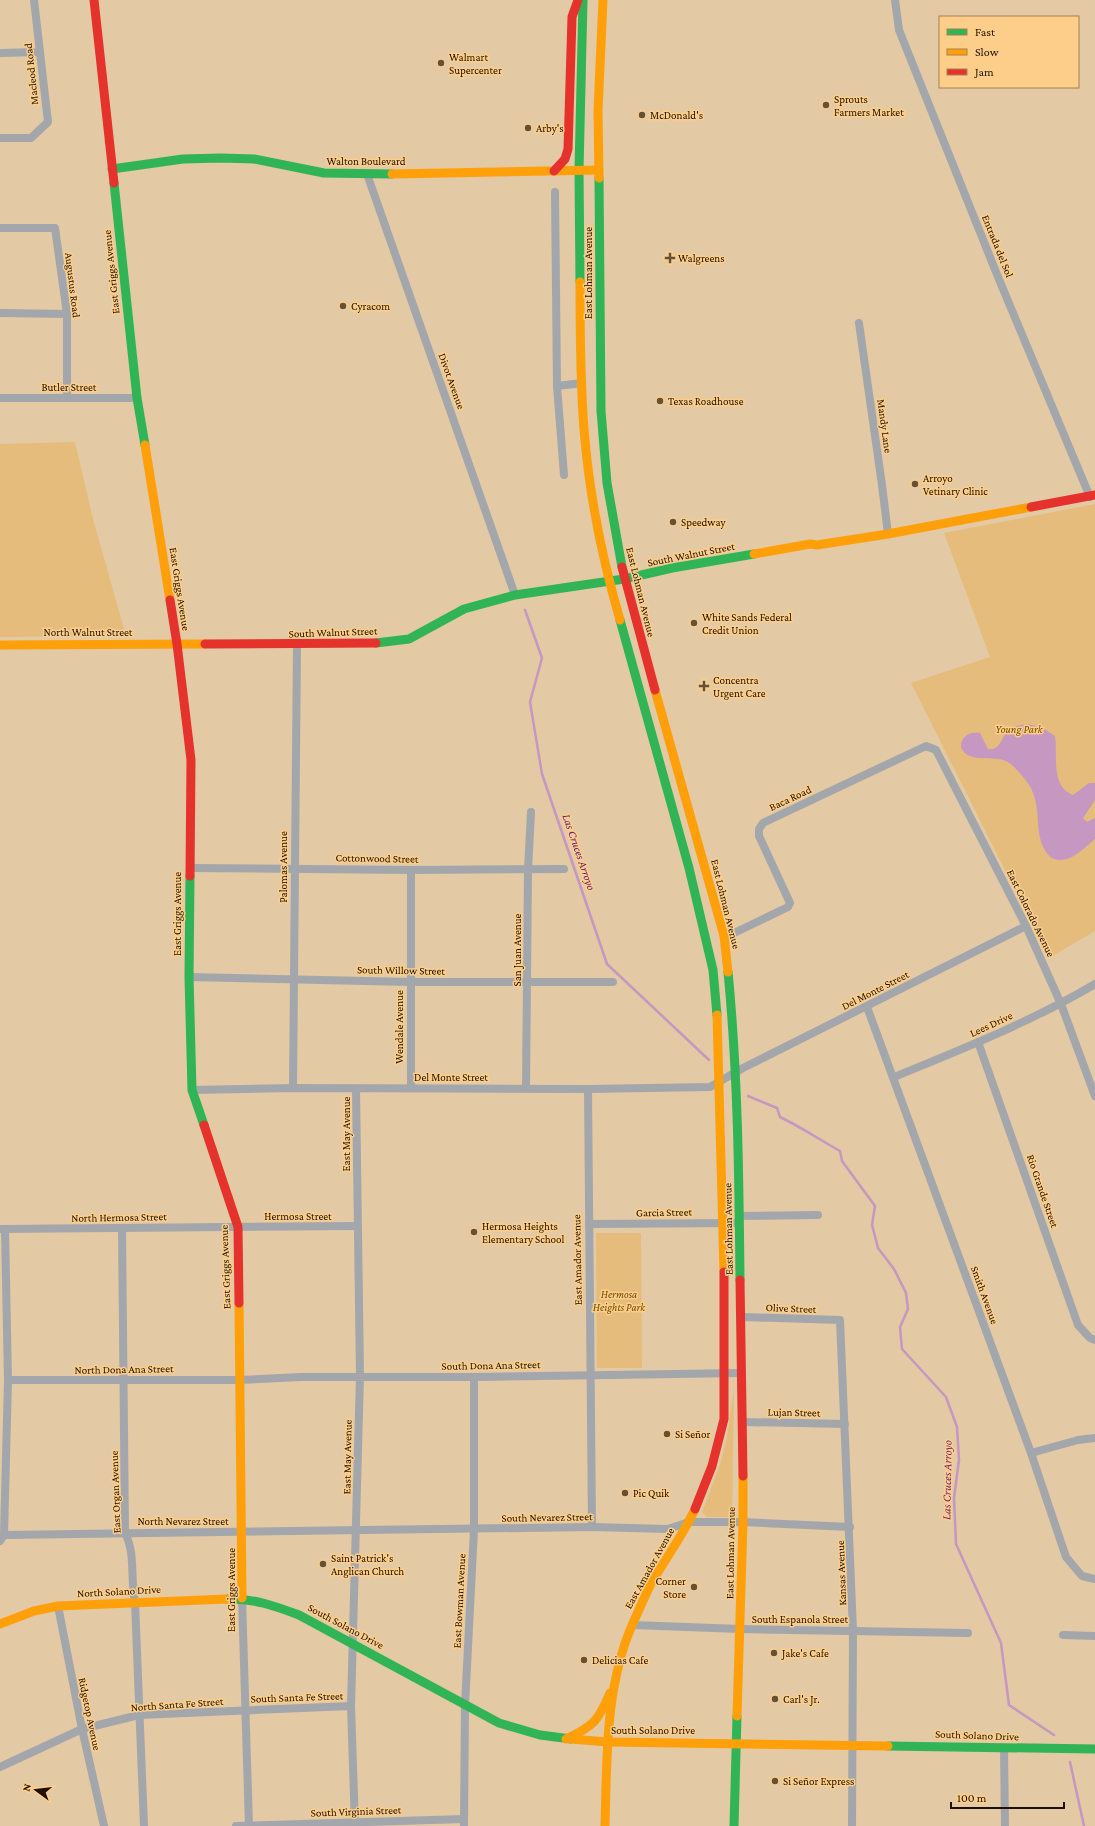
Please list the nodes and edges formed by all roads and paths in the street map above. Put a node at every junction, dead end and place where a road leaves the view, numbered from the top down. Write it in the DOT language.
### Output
graph roads {
  1 [pos="34,0"];
  2 [pos="94,0"];
  3 [pos="578,0"];
  4 [pos="582,0"];
  5 [pos="603,0"];
  6 [pos="895,0"];
  7 [pos="40,52"];
  8 [pos="0,53"];
  9 [pos="0,138"];
  10 [pos="112,169"];
  11 [pos="579,170"];
  12 [pos="599,170"];
  13 [pos="554,171"];
  14 [pos="367,174"];
  15 [pos="555,192"];
  16 [pos="0,228"];
  17 [pos="0,313"];
  18 [pos="67,314"];
  19 [pos="859,323"];
  20 [pos="582,383"];
  21 [pos="601,385"];
  22 [pos="557,386"];
  23 [pos="0,398"];
  24 [pos="67,398"];
  25 [pos="137,398"];
  26 [pos="564,475"];
  27 [pos="607,483"];
  28 [pos="592,487"];
  29 [pos="1093,496"];
  30 [pos="888,534"];
  31 [pos="624,579"];
  32 [pos="609,582"];
  33 [pos="515,596"];
  34 [pos="177,644"];
  35 [pos="0,645"];
  36 [pos="297,645"];
  37 [pos="931,746"];
  38 [pos="531,812"];
  39 [pos="190,868"];
  40 [pos="294,868"];
  41 [pos="564,869"];
  42 [pos="411,870"];
  43 [pos="528,870"];
  44 [pos="1026,926"];
  45 [pos="724,936"];
  46 [pos="189,978"];
  47 [pos="294,978"];
  48 [pos="528,981"];
  49 [pos="410,982"];
  50 [pos="613,982"];
  51 [pos="1095,984"];
  52 [pos="1061,1004"];
  53 [pos="866,1007"];
  54 [pos="978,1042"];
  55 [pos="735,1074"];
  56 [pos="894,1078"];
  57 [pos="720,1082"];
  58 [pos="293,1088"];
  59 [pos="411,1088"];
  60 [pos="526,1088"];
  61 [pos="356,1089"];
  62 [pos="588,1089"];
  63 [pos="192,1090"];
  64 [pos="1095,1096"];
  65 [pos="818,1215"];
  66 [pos="739,1220"];
  67 [pos="723,1223"];
  68 [pos="589,1224"];
  69 [pos="238,1226"];
  70 [pos="358,1226"];
  71 [pos="122,1228"];
  72 [pos="3,1229"];
  73 [pos="742,1317"];
  74 [pos="840,1320"];
  75 [pos="1095,1340"];
  76 [pos="742,1373"];
  77 [pos="590,1374"];
  78 [pos="725,1374"];
  79 [pos="360,1376"];
  80 [pos="474,1377"];
  81 [pos="8,1380"];
  82 [pos="240,1380"];
  83 [pos="124,1381"];
  84 [pos="743,1422"];
  85 [pos="845,1424"];
  86 [pos="1095,1438"];
  87 [pos="1031,1453"];
  88 [pos="689,1522"];
  89 [pos="743,1522"];
  90 [pos="592,1527"];
  91 [pos="850,1527"];
  92 [pos="357,1530"];
  93 [pos="474,1530"];
  94 [pos="243,1532"];
  95 [pos="125,1533"];
  96 [pos="2,1538"];
  97 [pos="1095,1579"];
  98 [pos="242,1598"];
  99 [pos="135,1602"];
  100 [pos="58,1606"];
  101 [pos="0,1624"];
  102 [pos="632,1625"];
  103 [pos="740,1629"];
  104 [pos="853,1630"];
  105 [pos="968,1633"];
  106 [pos="1063,1635"];
  107 [pos="1095,1636"];
  108 [pos="353,1643"];
  109 [pos="614,1684"];
  110 [pos="351,1706"];
  111 [pos="465,1706"];
  112 [pos="245,1710"];
  113 [pos="139,1715"];
  114 [pos="82,1729"];
  115 [pos="565,1740"];
  116 [pos="608,1742"];
  117 [pos="736,1743"];
  118 [pos="853,1745"];
  119 [pos="1004,1748"];
  120 [pos="1095,1749"];
  121 [pos="0,1767"];
  122 [pos="464,1822"];
  123 [pos="355,1824"];
  124 [pos="104,1826"];
  125 [pos="144,1826"];
  126 [pos="236,1826"];
  127 [pos="249,1826"];
  128 [pos="605,1826"];
  129 [pos="734,1826"];
  130 [pos="852,1826"];
  131 [pos="1005,1826"];
  1 -- 7 [label="street, Macleod Road"];
  2 -- 10 [label="main road, East Griggs Avenue"];
  3 -- 13 [label="main road"];
  4 -- 11 [label="main road, East Lohman Avenue"];
  5 -- 12 [label="main road, East Lohman Avenue"];
  6 -- 29 [label="street, Entrada del Sol"];
  7 -- 8 [label="street"];
  7 -- 9 [label="street, Macleod Road"];
  10 -- 14 [label="main road, Walton Boulevard"];
  10 -- 25 [label="main road, East Griggs Avenue"];
  11 -- 12 [label="main road, Walton Boulevard"];
  11 -- 13 [label="main road, Walton Boulevard"];
  11 -- 20 [label="main road, East Lohman Avenue"];
  12 -- 21 [label="main road, East Lohman Avenue"];
  13 -- 14 [label="main road, Walton Boulevard"];
  14 -- 33 [label="street, Divot Avenue"];
  15 -- 22 [label="street"];
  16 -- 18 [label="street, Augustus Road"];
  17 -- 18 [label="street"];
  18 -- 24 [label="street, Augustus Road"];
  19 -- 30 [label="street, Mandy Lane"];
  20 -- 21 [label="main road"];
  20 -- 22 [label="street"];
  20 -- 28 [label="main road, East Lohman Avenue"];
  21 -- 27 [label="main road, East Lohman Avenue"];
  22 -- 26 [label="street"];
  23 -- 24 [label="street, Butler Street"];
  24 -- 25 [label="street, Butler Street"];
  25 -- 34 [label="main road, East Griggs Avenue"];
  27 -- 28 [label="main road"];
  27 -- 31 [label="main road, East Lohman Avenue"];
  28 -- 32 [label="main road, East Lohman Avenue"];
  29 -- 30 [label="main road, South Walnut Street"];
  30 -- 31 [label="main road, South Walnut Street"];
  31 -- 32 [label="main road, South Walnut Street"];
  31 -- 45 [label="main road, East Lohman Avenue"];
  32 -- 33 [label="main road, South Walnut Street"];
  32 -- 57 [label="main road, East Lohman Avenue"];
  33 -- 36 [label="main road, South Walnut Street"];
  34 -- 35 [label="main road, North Walnut Street"];
  34 -- 36 [label="main road, South Walnut Street"];
  34 -- 39 [label="main road, East Griggs Avenue"];
  36 -- 40 [label="street, Palomas Avenue"];
  37 -- 44 [label="street, East Colorado Avenue"];
  37 -- 45 [label="street, Baca Road"];
  38 -- 43 [label="street, San Juan Avenue"];
  39 -- 40 [label="street, Cottonwood Street"];
  39 -- 46 [label="main road, East Griggs Avenue"];
  40 -- 42 [label="street, Cottonwood Street"];
  40 -- 47 [label="street, Palomas Avenue"];
  41 -- 43 [label="street, Cottonwood Street"];
  42 -- 43 [label="street, Cottonwood Street"];
  42 -- 49 [label="street, Wendale Avenue"];
  43 -- 48 [label="street, San Juan Avenue"];
  44 -- 52 [label="street, East Colorado Avenue"];
  44 -- 53 [label="street, Del Monte Street"];
  45 -- 55 [label="main road, East Lohman Avenue"];
  46 -- 47 [label="street, South Willow Street"];
  46 -- 63 [label="main road, East Griggs Avenue"];
  47 -- 49 [label="street, South Willow Street"];
  47 -- 58 [label="street, Palomas Avenue"];
  48 -- 49 [label="street, South Willow Street"];
  48 -- 50 [label="street, South Willow Street"];
  48 -- 60 [label="street, San Juan Avenue"];
  49 -- 59 [label="street, Wendale Avenue"];
  51 -- 52 [label="street, Lees Drive"];
  52 -- 54 [label="street, Lees Drive"];
  52 -- 64 [label="street, East Colorado Avenue"];
  53 -- 55 [label="street, Del Monte Street"];
  53 -- 56 [label="street, Smith Avenue"];
  54 -- 56 [label="street, Lees Drive"];
  54 -- 75 [label="street, Rio Grande Street"];
  55 -- 57 [label="street, Del Monte Street"];
  55 -- 66 [label="main road, East Lohman Avenue"];
  56 -- 87 [label="street, Smith Avenue"];
  57 -- 62 [label="street, Del Monte Street"];
  57 -- 67 [label="main road, East Lohman Avenue"];
  58 -- 61 [label="street, Del Monte Street"];
  58 -- 63 [label="street, Del Monte Street"];
  59 -- 60 [label="street, Del Monte Street"];
  59 -- 61 [label="street, Del Monte Street"];
  60 -- 62 [label="street, Del Monte Street"];
  61 -- 70 [label="street, East May Avenue"];
  62 -- 68 [label="street, East Amador Avenue"];
  63 -- 69 [label="main road, East Griggs Avenue"];
  65 -- 66 [label="street, Garcia Street"];
  66 -- 67 [label="street, Garcia Street"];
  66 -- 73 [label="main road, East Lohman Avenue"];
  67 -- 68 [label="street, Garcia Street"];
  67 -- 78 [label="main road, East Lohman Avenue"];
  68 -- 77 [label="street, East Amador Avenue"];
  69 -- 70 [label="street, Hermosa Street"];
  69 -- 71 [label="street, North Hermosa Street"];
  69 -- 82 [label="main road, East Griggs Avenue"];
  70 -- 79 [label="street, East May Avenue"];
  71 -- 72 [label="street, North Hermosa Street"];
  71 -- 83 [label="street, East Organ Avenue"];
  72 -- 81 [label="street"];
  73 -- 74 [label="street, Olive Street"];
  73 -- 76 [label="main road, East Lohman Avenue"];
  74 -- 85 [label="street, Kansas Avenue"];
  76 -- 78 [label="street, South Dona Ana Street"];
  76 -- 84 [label="main road, East Lohman Avenue"];
  77 -- 78 [label="street, South Dona Ana Street"];
  77 -- 80 [label="street, South Dona Ana Street"];
  77 -- 90 [label="street, East Amador Avenue"];
  78 -- 88 [label="main road, East Amador Avenue"];
  79 -- 80 [label="street, South Dona Ana Street"];
  79 -- 82 [label="street, South Dona Ana Street"];
  79 -- 92 [label="street, East May Avenue"];
  80 -- 93 [label="street, East Bowman Avenue"];
  81 -- 83 [label="street, North Dona Ana Street"];
  81 -- 96 [label="street"];
  82 -- 83 [label="street, North Dona Ana Street"];
  82 -- 94 [label="main road, East Griggs Avenue"];
  83 -- 95 [label="street, East Organ Avenue"];
  84 -- 85 [label="street, Lujan Street"];
  84 -- 89 [label="main road, East Lohman Avenue"];
  85 -- 91 [label="street, Kansas Avenue"];
  86 -- 87 [label="street"];
  87 -- 97 [label="street, Smith Avenue"];
  88 -- 89 [label="street, South Nevarez Street"];
  88 -- 90 [label="street, South Nevarez Street"];
  88 -- 102 [label="main road, East Amador Avenue"];
  89 -- 91 [label="street, South Nevarez Street"];
  89 -- 103 [label="main road, East Lohman Avenue"];
  90 -- 93 [label="street, South Nevarez Street"];
  91 -- 104 [label="street, Kansas Avenue"];
  92 -- 93 [label="street, South Nevarez Street"];
  92 -- 94 [label="street, South Nevarez Street"];
  92 -- 108 [label="street, East May Avenue"];
  93 -- 111 [label="street, East Bowman Avenue"];
  94 -- 95 [label="street, North Nevarez Street"];
  94 -- 98 [label="main road, East Griggs Avenue"];
  95 -- 96 [label="street, North Nevarez Street"];
  95 -- 99 [label="street, East Organ Avenue"];
  98 -- 99 [label="main road, North Solano Drive"];
  98 -- 108 [label="main road, South Solano Drive"];
  98 -- 112 [label="street, East Griggs Avenue"];
  99 -- 100 [label="main road, North Solano Drive"];
  99 -- 113 [label="street, East Organ Avenue"];
  100 -- 101 [label="main road, North Solano Drive"];
  100 -- 114 [label="street, Ridgetop Avenue"];
  102 -- 103 [label="street, South Espanola Street"];
  102 -- 109 [label="main road, East Amador Avenue"];
  103 -- 104 [label="street, South Espanola Street"];
  103 -- 117 [label="main road, East Lohman Avenue"];
  104 -- 105 [label="street, South Espanola Street"];
  104 -- 118 [label="street, Kansas Avenue"];
  106 -- 107 [label="street"];
  108 -- 110 [label="street, East May Avenue"];
  108 -- 111 [label="main road, South Solano Drive"];
  109 -- 115 [label="main road"];
  109 -- 116 [label="main road, East Amador Avenue"];
  110 -- 112 [label="street, South Santa Fe Street"];
  110 -- 123 [label="street, East May Avenue"];
  111 -- 115 [label="main road, South Solano Drive"];
  111 -- 122 [label="street, East Bowman Avenue"];
  112 -- 113 [label="street, North Santa Fe Street"];
  112 -- 127 [label="street, East Griggs Avenue"];
  113 -- 114 [label="street, North Santa Fe Street"];
  113 -- 125 [label="street, East Organ Avenue"];
  114 -- 121 [label="street, North Santa Fe Street"];
  114 -- 124 [label="street, Ridgetop Avenue"];
  115 -- 116 [label="main road, South Solano Drive"];
  116 -- 117 [label="main road, South Solano Drive"];
  116 -- 128 [label="main road, East Amador Avenue"];
  117 -- 118 [label="main road, South Solano Drive"];
  117 -- 129 [label="main road, East Lohman Avenue"];
  118 -- 119 [label="main road, South Solano Drive"];
  118 -- 130 [label="street, Kansas Avenue"];
  119 -- 120 [label="main road, South Solano Drive"];
  119 -- 131 [label="street"];
  122 -- 123 [label="street, South Virginia Street"];
  123 -- 127 [label="street, South Virginia Street"];
  126 -- 127 [label="street, South Virginia Street"];
}
